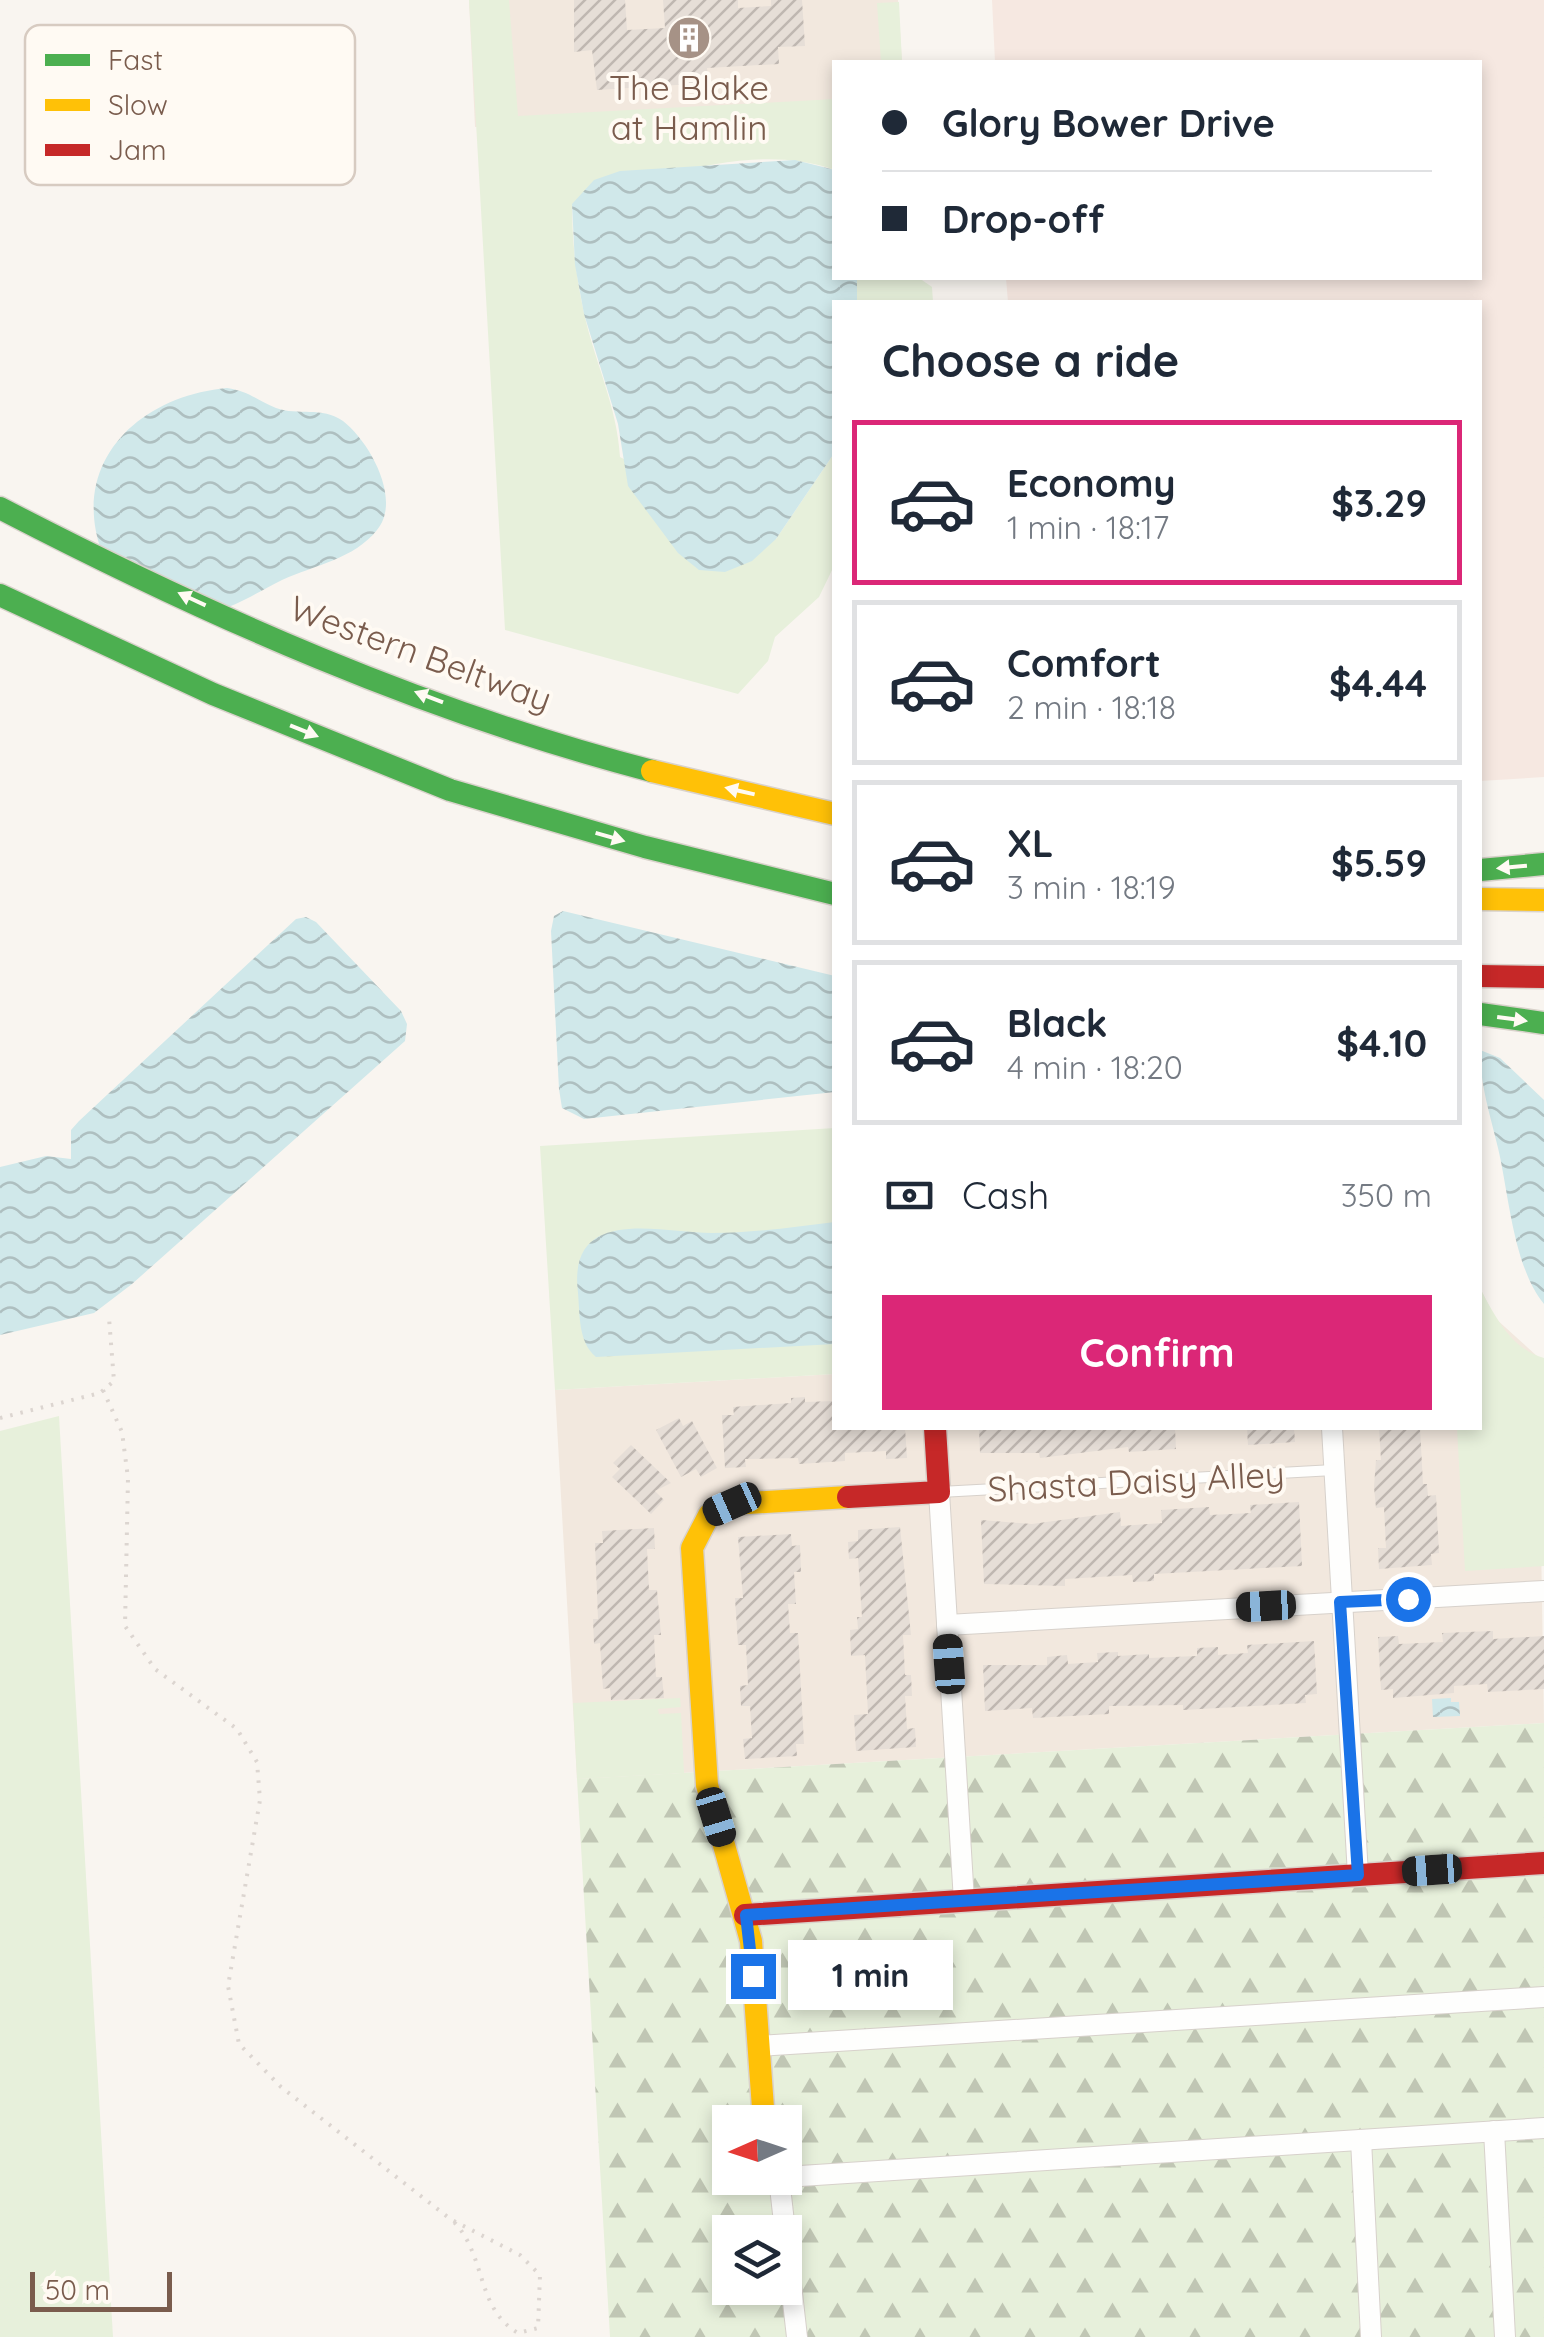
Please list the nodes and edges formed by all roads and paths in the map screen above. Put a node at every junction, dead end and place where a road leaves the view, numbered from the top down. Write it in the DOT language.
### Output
graph roads {
  1 [pos="0,508"];
  2 [pos="0,595"];
  3 [pos="832,813"];
  4 [pos="1544,864"];
  5 [pos="1482,870"];
  6 [pos="832,893"];
  7 [pos="1482,899"];
  8 [pos="1544,900"];
  9 [pos="1482,976"];
  10 [pos="1544,976"];
  11 [pos="1482,1014"];
  12 [pos="1544,1024"];
  13 [pos="108,1318"];
  14 [pos="103,1390"];
  15 [pos="0,1418"];
  16 [pos="935,1430"];
  17 [pos="1332,1430"];
  18 [pos="1334,1470"];
  19 [pos="939,1492"];
  20 [pos="1544,1591"];
  21 [pos="1340,1602"];
  22 [pos="946,1624"];
  23 [pos="1544,1863"];
  24 [pos="1358,1875"];
  25 [pos="964,1901"];
  26 [pos="746,1915"];
  27 [pos="1544,1997"];
  28 [pos="758,2046"];
  29 [pos="763,2105"];
  30 [pos="1544,2128"];
  31 [pos="1494,2130"];
  32 [pos="1362,2140"];
  33 [pos="802,2176"];
  34 [pos="784,2195"];
  35 [pos="452,2220"];
  36 [pos="797,2337"];
  37 [pos="1371,2337"];
  38 [pos="1505,2337"];
  3 -- 1 [label="main road, Western Beltway, one-way"];
  2 -- 6 [label="main road, one-way"];
  4 -- 5 [label="main road, one-way"];
  7 -- 8 [label="main road"];
  9 -- 10 [label="main road"];
  11 -- 12 [label="main road, one-way"];
  13 -- 14 [label="path"];
  14 -- 15 [label="path"];
  14 -- 35 [label="path"];
  16 -- 19 [label="main road"];
  17 -- 18 [label="street"];
  18 -- 19 [label="lane, Shasta Daisy Alley"];
  18 -- 21 [label="street"];
  19 -- 22 [label="street"];
  19 -- 26 [label="main road"];
  20 -- 21 [label="street"];
  21 -- 22 [label="street"];
  21 -- 24 [label="street"];
  22 -- 25 [label="street"];
  23 -- 24 [label="main road"];
  24 -- 25 [label="main road"];
  25 -- 26 [label="main road"];
  26 -- 28 [label="main road"];
  27 -- 28 [label="street"];
  28 -- 29 [label="main road"];
  30 -- 31 [label="street"];
  31 -- 32 [label="street"];
  31 -- 38 [label="street"];
  32 -- 33 [label="street"];
  32 -- 37 [label="street"];
  34 -- 36 [label="street"];
  35 -- 35 [label="path"];
}
